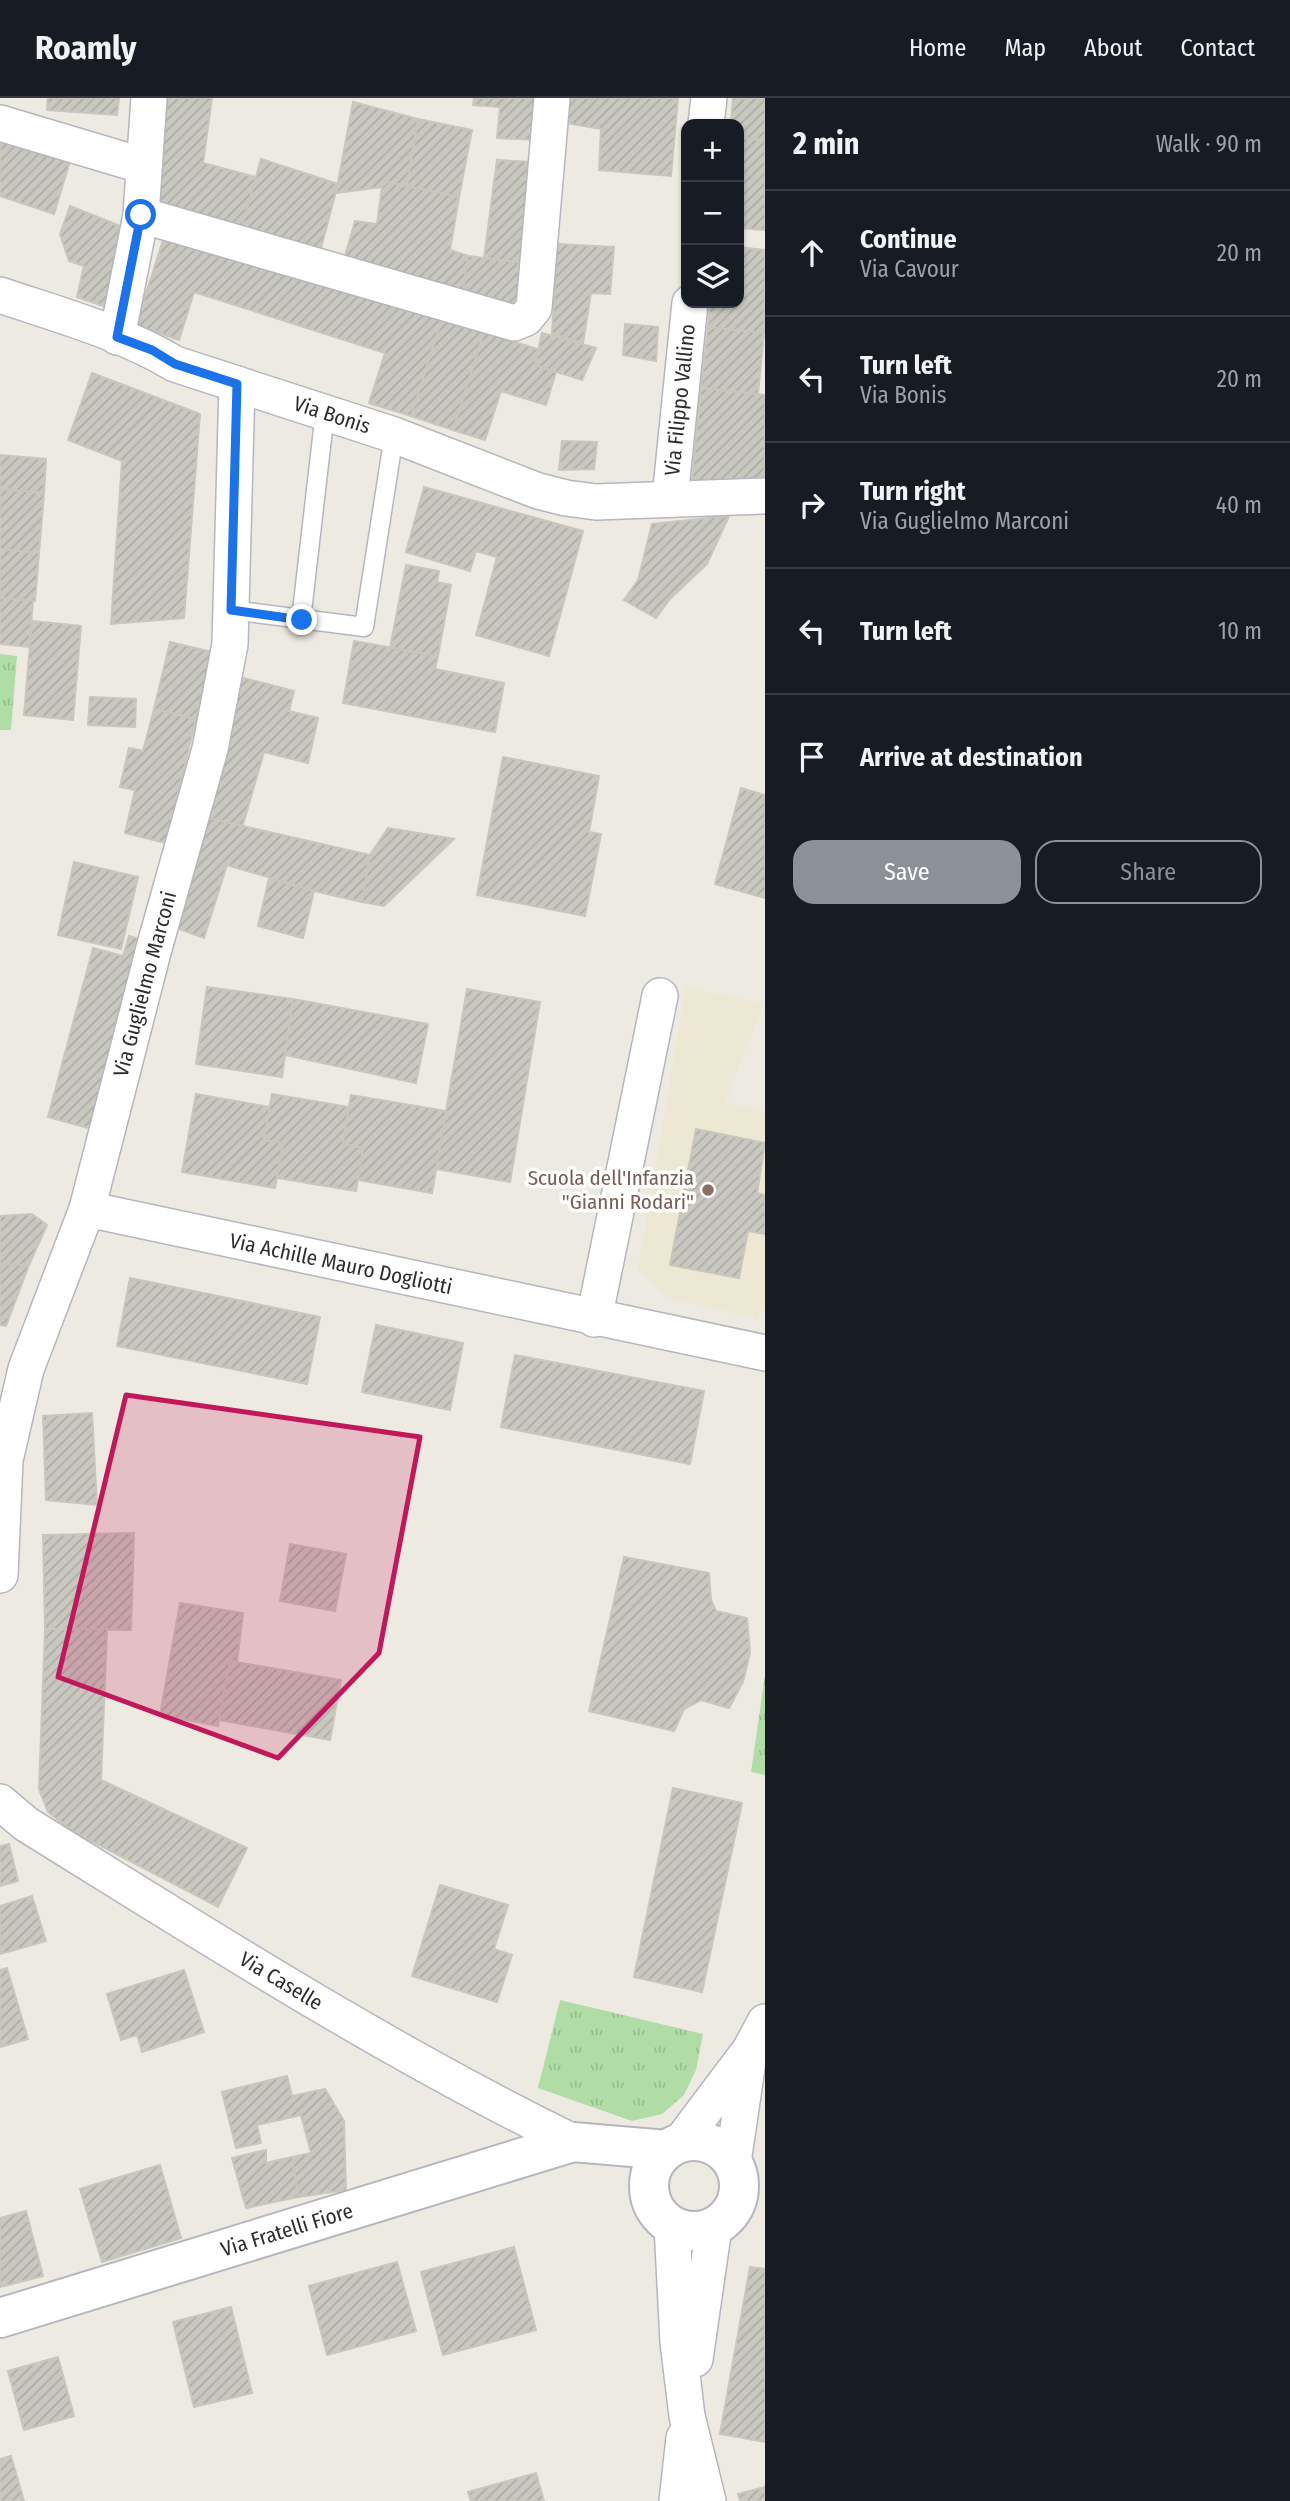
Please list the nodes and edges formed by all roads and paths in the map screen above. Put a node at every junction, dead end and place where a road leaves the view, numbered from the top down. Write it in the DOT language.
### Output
graph roads {
  1 [pos="149,98"];
  2 [pos="552,98"];
  3 [pos="709,98"];
  4 [pos="707,119"];
  5 [pos="0,123"];
  6 [pos="144,166"];
  7 [pos="141,215"];
  8 [pos="0,295"];
  9 [pos="689,308"];
  10 [pos="117,337"];
  11 [pos="237,384"];
  12 [pos="325,412"];
  13 [pos="394,435"];
  14 [pos="765,496"];
  15 [pos="670,498"];
  16 [pos="231,610"];
  17 [pos="302,620"];
  18 [pos="660,996"];
  19 [pos="87,1209"];
  20 [pos="594,1319"];
  21 [pos="765,1353"];
  22 [pos="2,1460"];
  23 [pos="0,1574"];
  24 [pos="0,1802"];
  25 [pos="757,2036"];
  26 [pos="573,2142"];
  27 [pos="673,2147"];
  28 [pos="649,2189"];
  29 [pos="735,2200"];
  30 [pos="765,2219"];
  31 [pos="672,2225"];
  32 [pos="0,2319"];
  33 [pos="687,2416"];
  34 [pos="677,2501"];
  35 [pos="708,2501"];
  1 -- 6 [label="street"];
  2 -- 7 [label="street"];
  3 -- 4 [label="street"];
  5 -- 6 [label="street"];
  6 -- 7 [label="street"];
  7 -- 10 [label="street"];
  8 -- 10 [label="street, Via Bonis"];
  9 -- 15 [label="street, Via Filippo Vallino"];
  10 -- 11 [label="street, Via Bonis"];
  11 -- 12 [label="street, Via Bonis"];
  11 -- 16 [label="street, Via Guglielmo Marconi"];
  12 -- 13 [label="street, Via Bonis"];
  12 -- 17 [label="lane"];
  13 -- 15 [label="street, Via Bonis"];
  13 -- 17 [label="lane"];
  14 -- 15 [label="street, Via Bonis"];
  16 -- 17 [label="lane"];
  16 -- 19 [label="street, Via Guglielmo Marconi"];
  18 -- 20 [label="street"];
  19 -- 20 [label="street, Via Achille Mauro Dogliotti"];
  19 -- 22 [label="street, Via Guglielmo Marconi"];
  20 -- 21 [label="street, Via Achille Mauro Dogliotti"];
  22 -- 23 [label="street, Via Guglielmo Marconi"];
  24 -- 26 [label="street, Via Caselle"];
  25 -- 27 [label="street"];
  25 -- 29 [label="street"];
  26 -- 27 [label="street, Via Caselle"];
  26 -- 28 [label="street, Via Caselle"];
  26 -- 32 [label="street, Via Fratelli Fiore"];
  27 -- 28 [label="street"];
  27 -- 29 [label="street"];
  28 -- 31 [label="street"];
  29 -- 30 [label="street"];
  29 -- 31 [label="street"];
  29 -- 33 [label="street"];
  31 -- 33 [label="street"];
  33 -- 34 [label="street"];
  33 -- 35 [label="street"];
}
